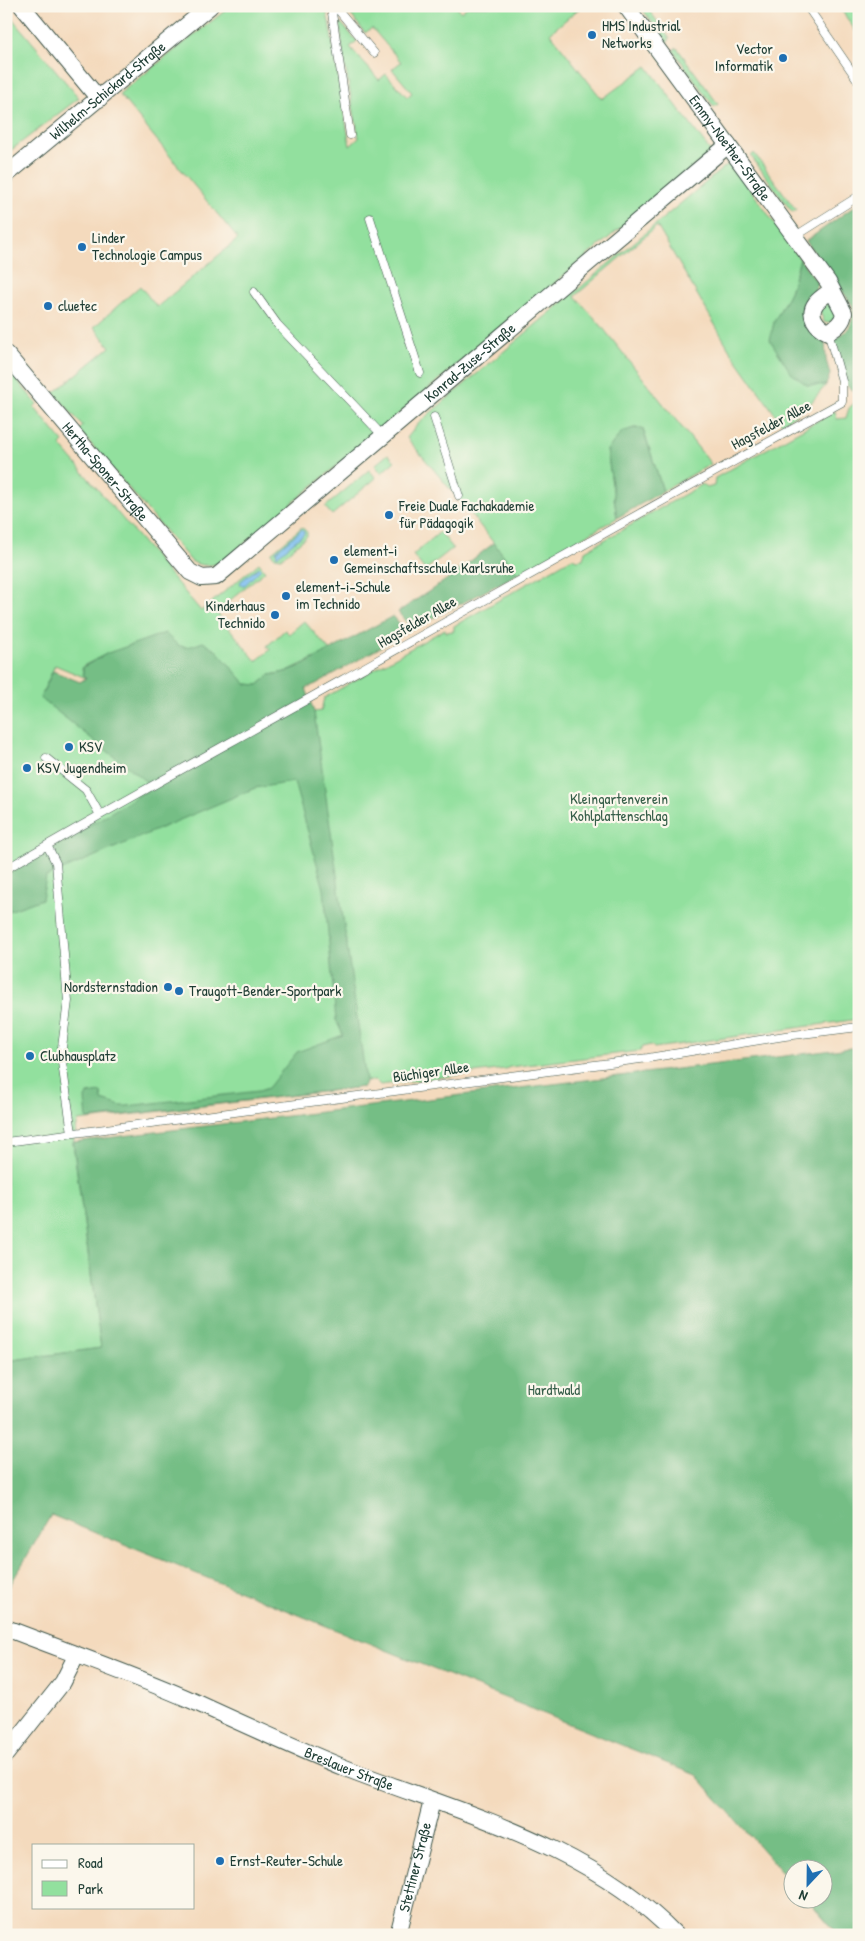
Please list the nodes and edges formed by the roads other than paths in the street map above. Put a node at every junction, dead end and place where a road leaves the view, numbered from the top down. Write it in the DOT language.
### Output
graph roads {
  1 [pos="22,6"];
  2 [pos="210,6"];
  3 [pos="331,6"];
  4 [pos="335,6"];
  5 [pos="626,6"];
  6 [pos="807,6"];
  7 [pos="374,53"];
  8 [pos="859,82"];
  9 [pos="99,99"];
  10 [pos="350,135"];
  11 [pos="728,145"];
  12 [pos="6,175"];
  13 [pos="859,196"];
  14 [pos="370,218"];
  15 [pos="794,237"];
  16 [pos="832,290"];
  17 [pos="254,292"];
  18 [pos="828,332"];
  19 [pos="6,354"];
  20 [pos="420,373"];
  21 [pos="434,417"];
  22 [pos="383,436"];
  23 [pos="459,496"];
  24 [pos="210,578"];
  25 [pos="46,758"];
  26 [pos="100,815"];
  27 [pos="47,846"];
  28 [pos="6,869"];
  29 [pos="859,1026"];
  30 [pos="72,1133"];
  31 [pos="6,1142"];
  32 [pos="6,1628"];
  33 [pos="76,1656"];
  34 [pos="6,1754"];
  35 [pos="432,1801"];
  36 [pos="672,1933"];
  37 [pos="398,1935"];
  1 -- 9 [label="street"];
  2 -- 9 [label="street, Wilhelm-Schickard-Straße"];
  3 -- 10 [label="lane"];
  4 -- 7 [label="lane"];
  5 -- 11 [label="street, Emmy-Noether-Straße"];
  6 -- 8 [label="lane"];
  9 -- 12 [label="street, Wilhelm-Schickard-Straße"];
  11 -- 15 [label="street, Emmy-Noether-Straße"];
  11 -- 22 [label="street, Konrad-Zuse-Straße"];
  13 -- 15 [label="lane"];
  14 -- 20 [label="lane"];
  15 -- 16 [label="street, Emmy-Noether-Straße"];
  16 -- 18 [label="street, Emmy-Noether-Straße"];
  16 -- 18 [label="street"];
  17 -- 22 [label="lane"];
  18 -- 26 [label="lane, Hagsfelder Allee"];
  19 -- 24 [label="street, Hertha-Sponer-Straße"];
  21 -- 23 [label="lane"];
  22 -- 24 [label="street, Konrad-Zuse-Straße"];
  25 -- 26 [label="lane"];
  26 -- 27 [label="lane, Hagsfelder Allee"];
  27 -- 28 [label="lane, Hagsfelder Allee"];
  27 -- 30 [label="lane"];
  29 -- 30 [label="lane, Büchiger Allee"];
  30 -- 31 [label="lane, Büchiger Allee"];
  32 -- 33 [label="street, Breslauer Straße"];
  33 -- 34 [label="street"];
  33 -- 35 [label="street, Breslauer Straße"];
  35 -- 36 [label="street, Breslauer Straße"];
  35 -- 37 [label="street, Stettiner Straße"];
}
